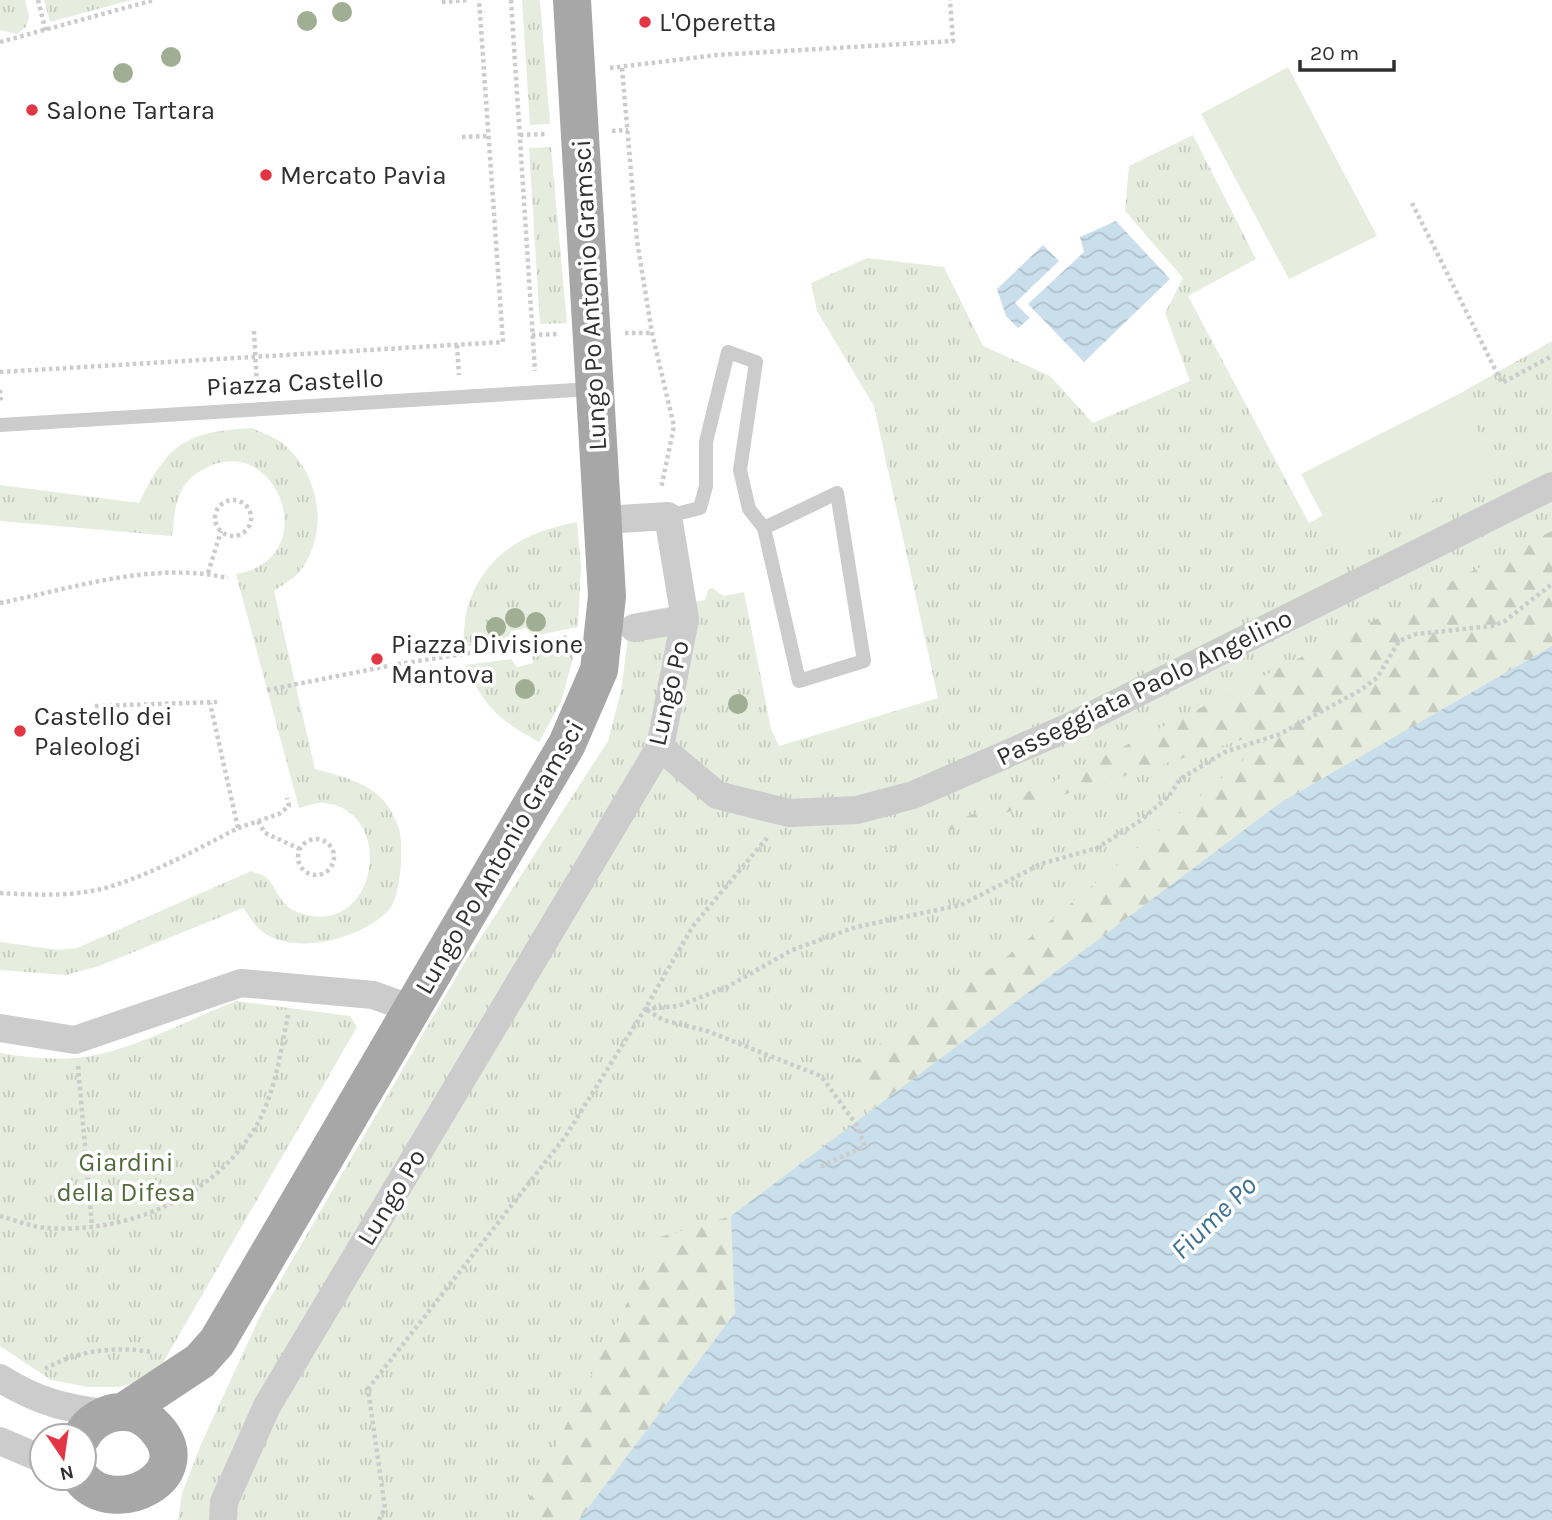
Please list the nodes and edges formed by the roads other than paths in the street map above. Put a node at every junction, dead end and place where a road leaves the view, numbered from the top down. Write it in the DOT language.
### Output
graph roads {
  1 [pos="572,1"];
  2 [pos="594,389"];
  3 [pos="0,425"];
  4 [pos="1552,486"];
  5 [pos="662,516"];
  6 [pos="603,520"];
  7 [pos="764,528"];
  8 [pos="685,619"];
  9 [pos="634,628"];
  10 [pos="660,747"];
  11 [pos="412,1009"];
  12 [pos="0,1028"];
  13 [pos="200,1361"];
  14 [pos="0,1378"];
  15 [pos="93,1417"];
  16 [pos="0,1441"];
  17 [pos="166,1444"];
  18 [pos="28,1453"];
  19 [pos="90,1492"];
  20 [pos="147,1507"];
  21 [pos="223,1520"];
  1 -- 2 [label="main road, Lungo Po Antonio Gramsci"];
  2 -- 3 [label="lane, Piazza Castello"];
  2 -- 6 [label="main road, Lungo Po Antonio Gramsci"];
  4 -- 10 [label="street, Passeggiata Paolo Angelino"];
  5 -- 6 [label="street"];
  5 -- 7 [label="lane"];
  5 -- 8 [label="street, Lungo Po"];
  6 -- 11 [label="main road, Lungo Po Antonio Gramsci"];
  7 -- 7 [label="lane"];
  8 -- 9 [label="street"];
  8 -- 10 [label="street, Lungo Po"];
  10 -- 21 [label="street, Lungo Po"];
  11 -- 12 [label="street"];
  11 -- 13 [label="main road, Lungo Po Antonio Gramsci"];
  13 -- 15 [label="main road, Lungo Po Antonio Gramsci"];
  13 -- 17 [label="main road, Lungo Po Antonio Gramsci"];
  14 -- 15 [label="street"];
  15 -- 17 [label="main road"];
  16 -- 18 [label="street"];
  17 -- 20 [label="main road, Lungo Po Antonio Gramsci"];
  19 -- 20 [label="main road"];
}
